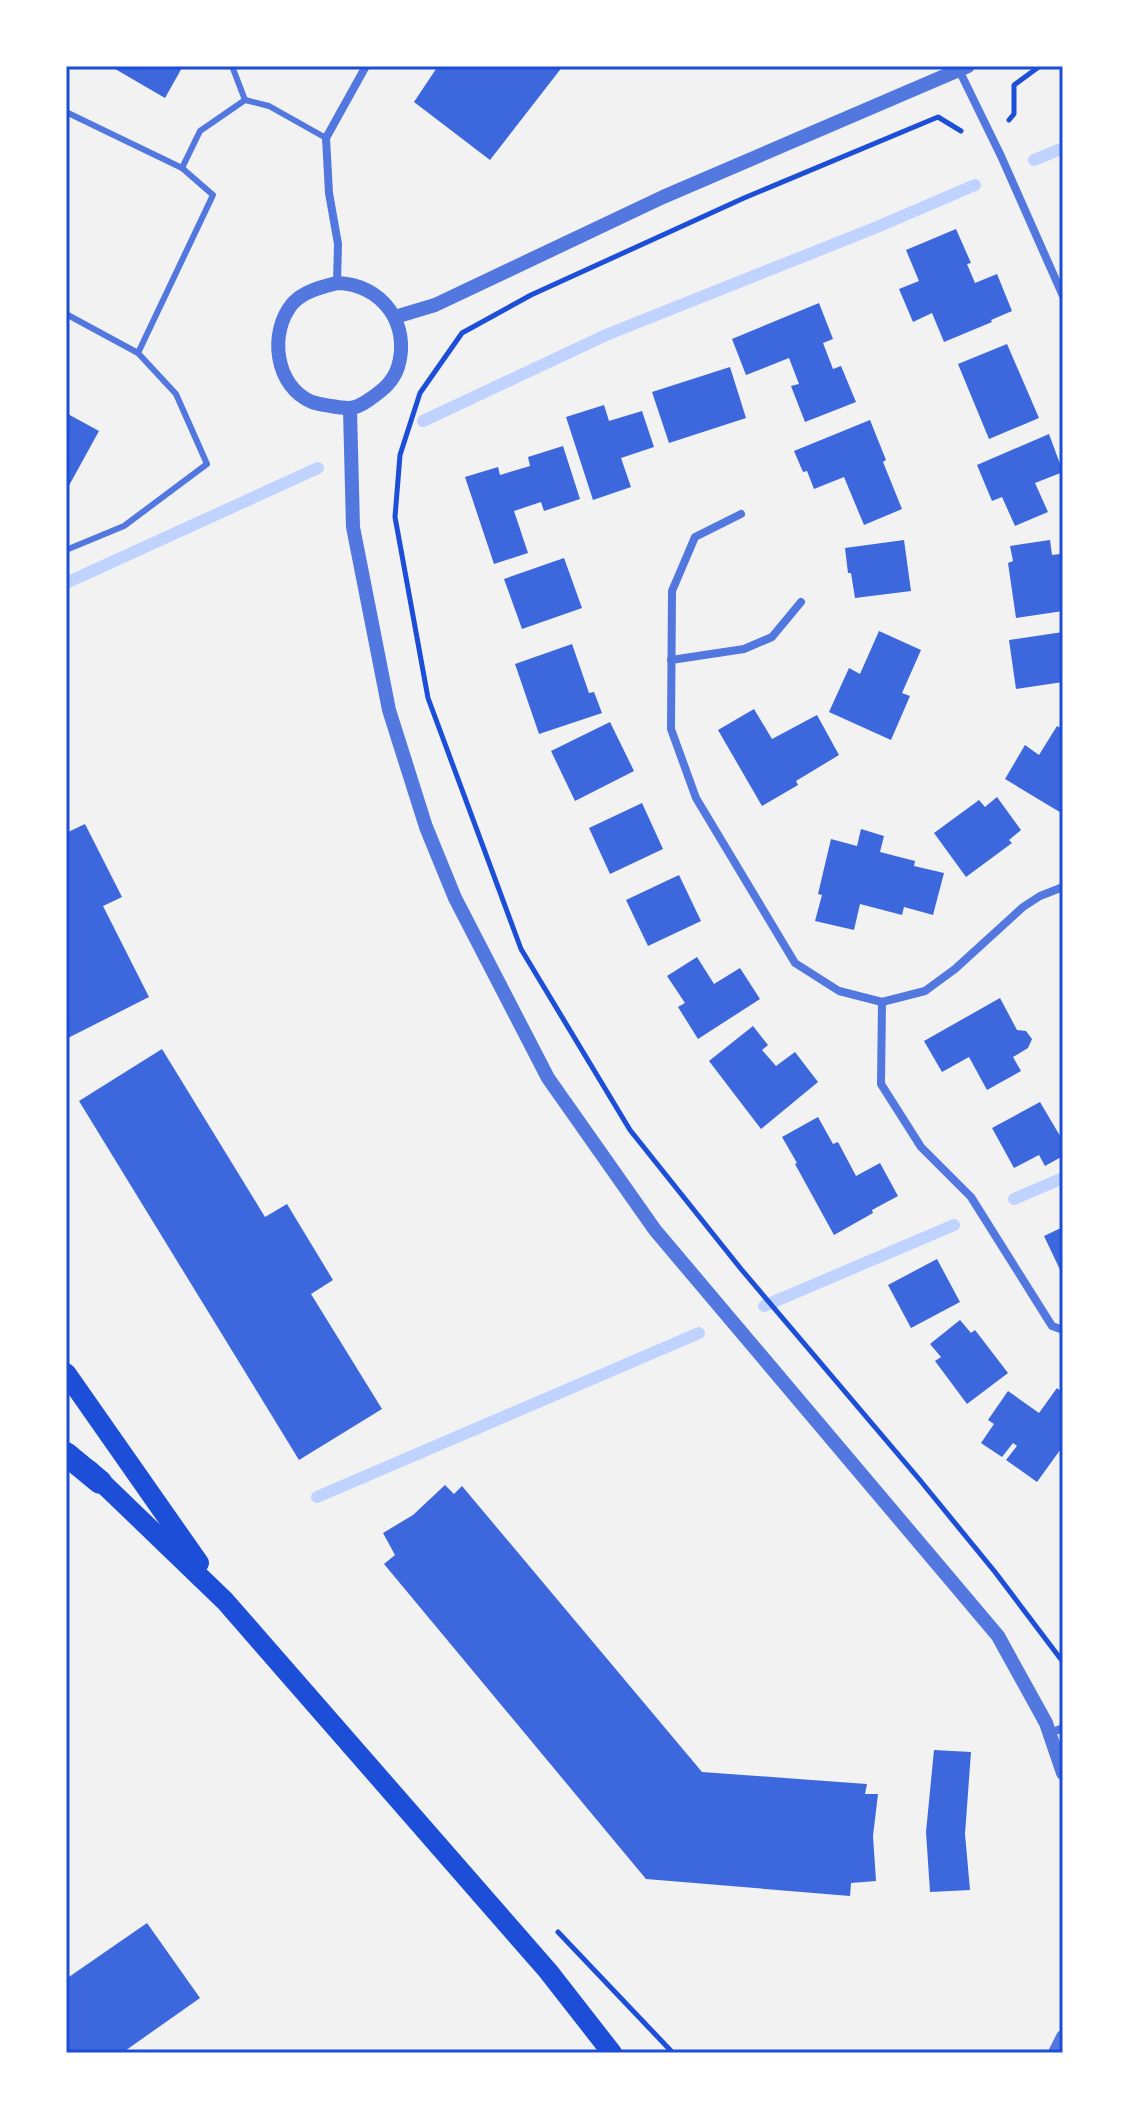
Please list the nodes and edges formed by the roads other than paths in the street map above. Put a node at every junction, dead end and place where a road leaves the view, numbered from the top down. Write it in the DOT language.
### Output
graph roads {
  1 [pos="232,66"];
  2 [pos="366,66"];
  3 [pos="963,68"];
  4 [pos="245,100"];
  5 [pos="66,112"];
  6 [pos="326,138"];
  7 [pos="182,168"];
  8 [pos="337,283"];
  9 [pos="1063,296"];
  10 [pos="66,314"];
  11 [pos="395,317"];
  12 [pos="138,353"];
  13 [pos="350,410"];
  14 [pos="741,514"];
  15 [pos="66,550"];
  16 [pos="801,602"];
  17 [pos="671,660"];
  18 [pos="1063,887"];
  19 [pos="882,1002"];
  20 [pos="1063,1330"];
  21 [pos="66,1373"];
  22 [pos="66,1446"];
  23 [pos="66,1454"];
  24 [pos="100,1482"];
  25 [pos="225,1601"];
  26 [pos="1056,1730"];
  27 [pos="1063,1773"];
  28 [pos="1063,2037"];
  29 [pos="612,2053"];
  30 [pos="1055,2053"];
  1 -- 4 [label="lane"];
  2 -- 6 [label="street"];
  3 -- 9 [label="street"];
  3 -- 11 [label="street"];
  4 -- 6 [label="lane"];
  4 -- 7 [label="lane"];
  5 -- 7 [label="lane"];
  6 -- 8 [label="street"];
  7 -- 12 [label="lane"];
  8 -- 11 [label="street"];
  8 -- 13 [label="street"];
  10 -- 12 [label="lane"];
  11 -- 13 [label="street"];
  12 -- 15 [label="lane"];
  13 -- 26 [label="street"];
  14 -- 17 [label="street"];
  16 -- 17 [label="street"];
  17 -- 19 [label="street"];
  18 -- 19 [label="street"];
  19 -- 20 [label="street"];
  21 -- 25 [label="main road"];
  22 -- 24 [label="main road"];
  23 -- 24 [label="highway"];
  24 -- 25 [label="main road"];
  25 -- 29 [label="main road"];
  26 -- 27 [label="street"];
  28 -- 30 [label="street"];
}
